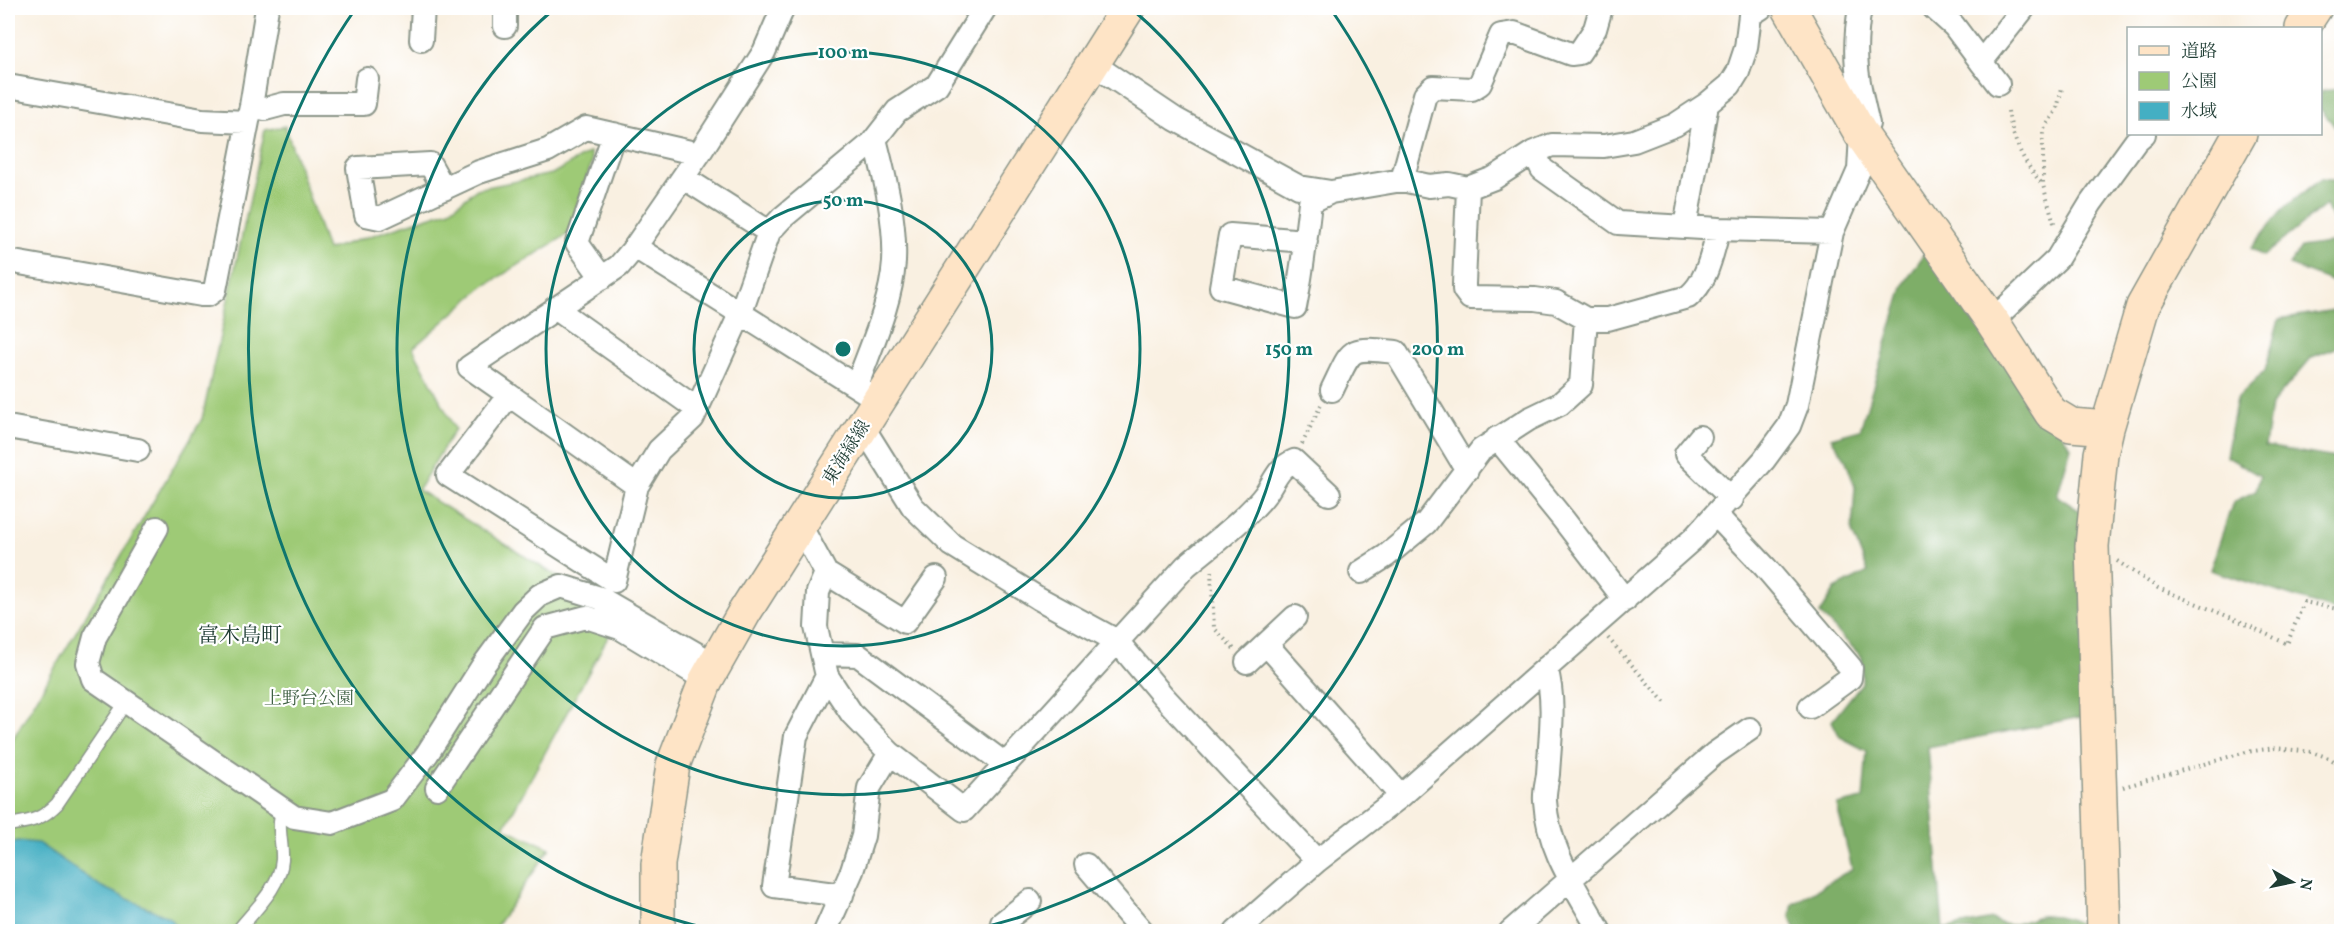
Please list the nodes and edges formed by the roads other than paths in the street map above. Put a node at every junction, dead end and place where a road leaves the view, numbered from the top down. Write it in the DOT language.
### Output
graph roads {
  1 [pos="267,8"];
  2 [pos="423,8"];
  3 [pos="783,8"];
  4 [pos="985,8"];
  5 [pos="1128,8"];
  6 [pos="1601,8"];
  7 [pos="1761,8"];
  8 [pos="1789,8"];
  9 [pos="1860,8"];
  10 [pos="1934,8"];
  11 [pos="2024,8"];
  12 [pos="2314,8"];
  13 [pos="2303,27"];
  14 [pos="421,40"];
  15 [pos="1981,62"];
  16 [pos="1093,64"];
  17 [pos="368,79"];
  18 [pos="1998,84"];
  19 [pos="8,86"];
  20 [pos="1707,104"];
  21 [pos="249,114"];
  22 [pos="614,134"];
  23 [pos="1862,135"];
  24 [pos="2143,135"];
  25 [pos="2239,135"];
  26 [pos="875,139"];
  27 [pos="1534,152"];
  28 [pos="699,154"];
  29 [pos="684,178"];
  30 [pos="1402,180"];
  31 [pos="1468,188"];
  32 [pos="444,189"];
  33 [pos="1331,192"];
  34 [pos="1684,227"];
  35 [pos="1719,229"];
  36 [pos="769,232"];
  37 [pos="1832,232"];
  38 [pos="1306,241"];
  39 [pos="636,247"];
  40 [pos="8,261"];
  41 [pos="602,278"];
  42 [pos="555,308"];
  43 [pos="741,312"];
  44 [pos="1586,319"];
  45 [pos="1992,321"];
  46 [pos="1332,390"];
  47 [pos="509,395"];
  48 [pos="866,404"];
  49 [pos="697,409"];
  50 [pos="8,427"];
  51 [pos="2107,428"];
  52 [pos="1700,436"];
  53 [pos="1497,438"];
  54 [pos="138,450"];
  55 [pos="1467,470"];
  56 [pos="637,486"];
  57 [pos="1329,494"];
  58 [pos="1732,499"];
  59 [pos="1716,515"];
  60 [pos="800,525"];
  61 [pos="157,528"];
  62 [pos="1361,572"];
  63 [pos="826,573"];
  64 [pos="936,578"];
  65 [pos="1625,600"];
  66 [pos="1295,617"];
  67 [pos="1117,641"];
  68 [pos="1267,645"];
  69 [pos="1247,662"];
  70 [pos="825,665"];
  71 [pos="1546,668"];
  72 [pos="710,672"];
  73 [pos="126,702"];
  74 [pos="1810,707"];
  75 [pos="1750,729"];
  76 [pos="890,753"];
  77 [pos="1005,764"];
  78 [pos="437,788"];
  79 [pos="1401,796"];
  80 [pos="283,809"];
  81 [pos="8,825"];
  82 [pos="1317,861"];
  83 [pos="1086,865"];
  84 [pos="1571,879"];
  85 [pos="842,895"];
  86 [pos="1030,901"];
  87 [pos="237,932"];
  88 [pos="658,932"];
  89 [pos="825,932"];
  90 [pos="1010,932"];
  91 [pos="1143,932"];
  92 [pos="1236,932"];
  93 [pos="1509,932"];
  94 [pos="1600,932"];
  95 [pos="2104,932"];
  1 -- 21 [label="street"];
  2 -- 14 [label="street"];
  3 -- 28 [label="street"];
  4 -- 26 [label="street"];
  5 -- 16 [label="street, 東海緑線"];
  6 -- 30 [label="street"];
  7 -- 20 [label="street"];
  8 -- 23 [label="street"];
  9 -- 23 [label="street"];
  10 -- 15 [label="street"];
  11 -- 15 [label="street"];
  12 -- 13 [label="street"];
  15 -- 18 [label="street"];
  16 -- 33 [label="street"];
  16 -- 48 [label="street, 東海緑線"];
  17 -- 21 [label="street"];
  19 -- 21 [label="street"];
  20 -- 27 [label="street"];
  20 -- 34 [label="street"];
  21 -- 40 [label="street"];
  22 -- 28 [label="street"];
  22 -- 32 [label="street"];
  22 -- 41 [label="street"];
  23 -- 37 [label="street"];
  23 -- 45 [label="street"];
  24 -- 45 [label="street"];
  25 -- 51 [label="street"];
  26 -- 36 [label="street"];
  26 -- 48 [label="street"];
  27 -- 31 [label="street"];
  27 -- 34 [label="street"];
  28 -- 29 [label="street"];
  29 -- 36 [label="street"];
  29 -- 39 [label="street"];
  30 -- 31 [label="street"];
  30 -- 33 [label="street"];
  31 -- 44 [label="street"];
  33 -- 38 [label="street"];
  34 -- 35 [label="street"];
  35 -- 37 [label="street"];
  35 -- 44 [label="street"];
  36 -- 43 [label="street"];
  37 -- 58 [label="street"];
  39 -- 41 [label="street"];
  39 -- 43 [label="street"];
  41 -- 42 [label="street"];
  42 -- 47 [label="street"];
  42 -- 49 [label="street"];
  43 -- 48 [label="street"];
  43 -- 49 [label="street"];
  44 -- 53 [label="street"];
  45 -- 51 [label="street"];
  46 -- 55 [label="street"];
  47 -- 56 [label="street"];
  47 -- 56 [label="street"];
  48 -- 60 [label="street, 東海緑線"];
  48 -- 67 [label="street"];
  49 -- 56 [label="street"];
  50 -- 54 [label="street"];
  51 -- 95 [label="street"];
  52 -- 58 [label="street"];
  53 -- 55 [label="street"];
  53 -- 65 [label="street"];
  55 -- 62 [label="street"];
  57 -- 67 [label="street"];
  58 -- 59 [label="street"];
  59 -- 65 [label="street"];
  59 -- 74 [label="street"];
  60 -- 63 [label="street"];
  60 -- 72 [label="street, 東海緑線"];
  61 -- 73 [label="street"];
  63 -- 64 [label="street"];
  63 -- 70 [label="street"];
  65 -- 71 [label="street"];
  66 -- 68 [label="street"];
  67 -- 77 [label="street"];
  67 -- 82 [label="street"];
  68 -- 69 [label="street"];
  68 -- 79 [label="street"];
  70 -- 76 [label="street"];
  70 -- 77 [label="street"];
  70 -- 85 [label="street"];
  71 -- 79 [label="street"];
  71 -- 84 [label="street"];
  72 -- 78 [label="street"];
  72 -- 80 [label="street"];
  72 -- 88 [label="street, 東海緑線"];
  73 -- 80 [label="street"];
  73 -- 81 [label="lane"];
  75 -- 84 [label="street"];
  76 -- 77 [label="street"];
  76 -- 85 [label="street"];
  79 -- 82 [label="street"];
  80 -- 87 [label="lane"];
  82 -- 92 [label="street"];
  83 -- 91 [label="street"];
  84 -- 93 [label="street"];
  84 -- 94 [label="street"];
  85 -- 89 [label="street"];
  86 -- 90 [label="street"];
}
